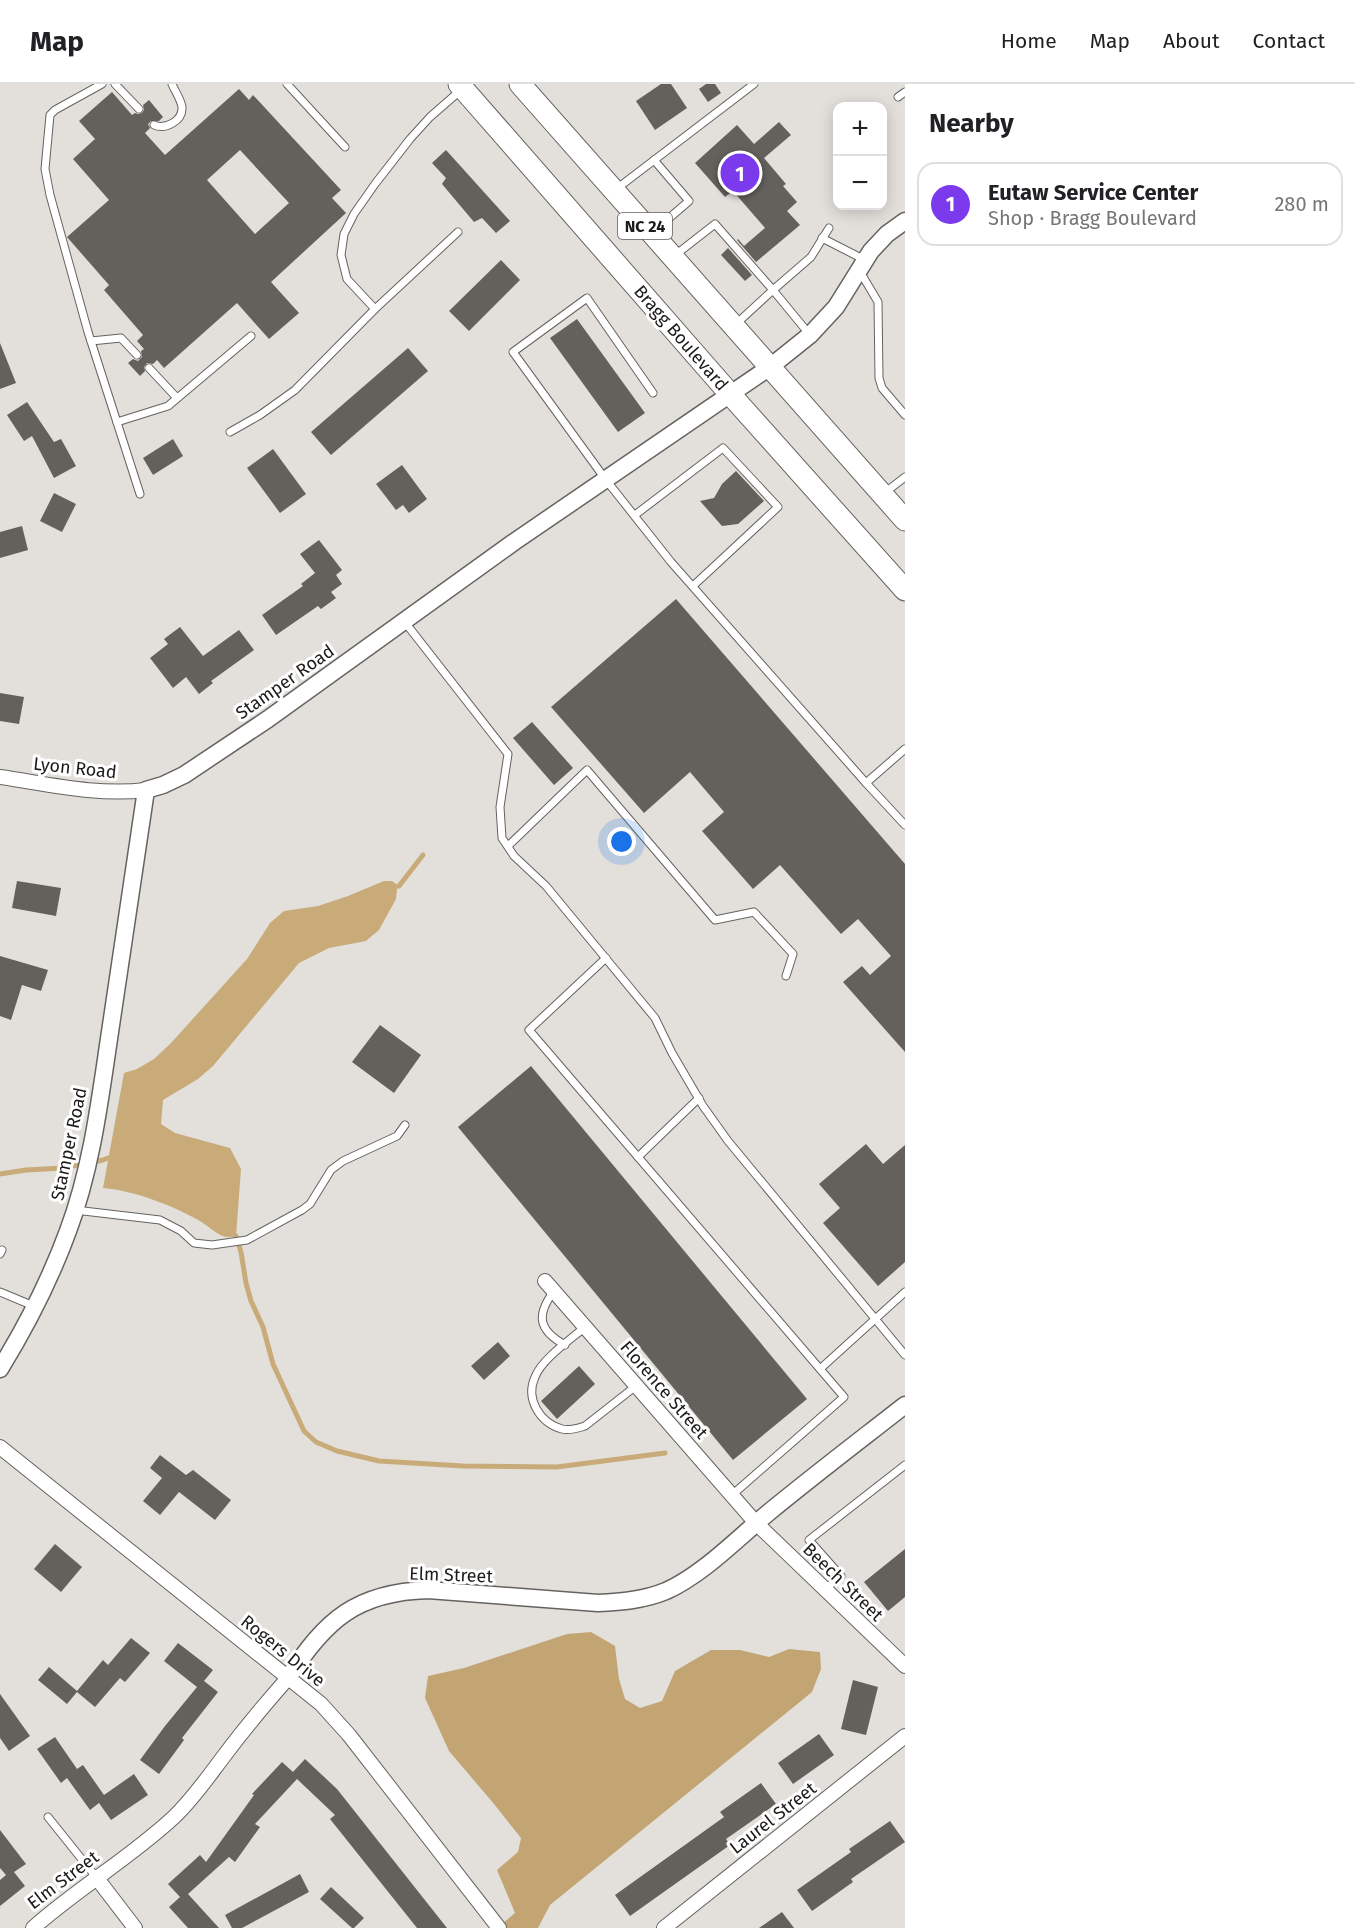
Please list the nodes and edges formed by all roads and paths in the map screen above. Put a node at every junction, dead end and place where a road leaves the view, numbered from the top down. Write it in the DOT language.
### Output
graph roads {
  1 [pos="102,84"];
  2 [pos="115,84"];
  3 [pos="172,84"];
  4 [pos="287,84"];
  5 [pos="520,84"];
  6 [pos="754,84"];
  7 [pos="461,86"];
  8 [pos="139,109"];
  9 [pos="154,125"];
  10 [pos="345,147"];
  11 [pos="654,160"];
  12 [pos="614,190"];
  13 [pos="905,221"];
  14 [pos="829,228"];
  15 [pos="458,232"];
  16 [pos="652,233"];
  17 [pos="822,238"];
  18 [pos="673,257"];
  19 [pos="862,265"];
  20 [pos="773,290"];
  21 [pos="375,309"];
  22 [pos="734,326"];
  23 [pos="810,335"];
  24 [pos="251,336"];
  25 [pos="91,342"];
  26 [pos="137,355"];
  27 [pos="770,367"];
  28 [pos="149,368"];
  29 [pos="653,393"];
  30 [pos="730,394"];
  31 [pos="177,398"];
  32 [pos="905,415"];
  33 [pos="117,422"];
  34 [pos="230,432"];
  35 [pos="905,477"];
  36 [pos="606,480"];
  37 [pos="140,494"];
  38 [pos="882,495"];
  39 [pos="635,515"];
  40 [pos="905,520"];
  41 [pos="693,586"];
  42 [pos="905,590"];
  43 [pos="404,621"];
  44 [pos="905,749"];
  45 [pos="0,777"];
  46 [pos="866,783"];
  47 [pos="146,789"];
  48 [pos="905,825"];
  49 [pos="508,846"];
  50 [pos="606,958"];
  51 [pos="786,976"];
  52 [pos="699,1098"];
  53 [pos="405,1125"];
  54 [pos="639,1157"];
  55 [pos="75,1210"];
  56 [pos="549,1286"];
  57 [pos="0,1292"];
  58 [pos="905,1292"];
  59 [pos="36,1307"];
  60 [pos="875,1319"];
  61 [pos="585,1327"];
  62 [pos="565,1344"];
  63 [pos="905,1355"];
  64 [pos="0,1369"];
  65 [pos="820,1369"];
  66 [pos="636,1386"];
  67 [pos="905,1405"];
  68 [pos="0,1447"];
  69 [pos="905,1465"];
  70 [pos="731,1495"];
  71 [pos="756,1523"];
  72 [pos="825,1589"];
  73 [pos="904,1663"];
  74 [pos="288,1678"];
  75 [pos="905,1736"];
  76 [pos="48,1817"];
  77 [pos="96,1877"];
  78 [pos="33,1928"];
  79 [pos="135,1928"];
  80 [pos="499,1928"];
  81 [pos="664,1928"];
  1 -- 25 [label="lane"];
  2 -- 8 [label="lane"];
  3 -- 9 [label="lane"];
  4 -- 10 [label="lane"];
  5 -- 12 [label="main road, NC 24"];
  6 -- 11 [label="lane"];
  7 -- 21 [label="lane"];
  7 -- 30 [label="main road, Bragg Boulevard / NC 24"];
  11 -- 12 [label="lane"];
  11 -- 16 [label="lane"];
  12 -- 16 [label="main road, NC 24"];
  13 -- 19 [label="street, Stamper Road"];
  14 -- 17 [label="lane"];
  15 -- 21 [label="lane"];
  16 -- 18 [label="main road, NC 24"];
  17 -- 19 [label="lane"];
  17 -- 20 [label="lane"];
  18 -- 20 [label="lane"];
  18 -- 22 [label="main road, NC 24"];
  19 -- 23 [label="street, Stamper Road"];
  19 -- 32 [label="lane"];
  20 -- 22 [label="lane"];
  20 -- 23 [label="lane"];
  21 -- 34 [label="lane"];
  22 -- 27 [label="main road, NC 24"];
  23 -- 27 [label="street, Stamper Road"];
  24 -- 31 [label="lane"];
  25 -- 26 [label="lane"];
  25 -- 33 [label="lane"];
  27 -- 30 [label="street, Stamper Road"];
  27 -- 38 [label="main road, NC 24"];
  28 -- 31 [label="lane"];
  29 -- 36 [label="lane"];
  30 -- 36 [label="street, Stamper Road"];
  30 -- 42 [label="main road, Bragg Boulevard / NC 24"];
  31 -- 33 [label="lane"];
  33 -- 37 [label="lane"];
  35 -- 38 [label="lane"];
  36 -- 39 [label="lane"];
  36 -- 43 [label="street, Stamper Road"];
  38 -- 40 [label="main road, NC 24"];
  39 -- 41 [label="lane"];
  39 -- 41 [label="lane"];
  41 -- 46 [label="lane"];
  43 -- 47 [label="street, Stamper Road"];
  43 -- 49 [label="lane"];
  44 -- 46 [label="lane"];
  45 -- 47 [label="street, Lyon Road"];
  46 -- 48 [label="lane"];
  47 -- 55 [label="street, Stamper Road"];
  49 -- 50 [label="lane"];
  49 -- 51 [label="lane"];
  50 -- 52 [label="lane"];
  50 -- 54 [label="lane"];
  52 -- 54 [label="lane"];
  52 -- 60 [label="lane"];
  53 -- 55 [label="lane"];
  54 -- 65 [label="lane"];
  55 -- 59 [label="street, Stamper Road"];
  56 -- 61 [label="street, Florence Street"];
  56 -- 62 [label="lane"];
  57 -- 59 [label="lane"];
  58 -- 60 [label="lane"];
  59 -- 64 [label="street, Stamper Road"];
  60 -- 63 [label="lane"];
  60 -- 65 [label="lane"];
  61 -- 62 [label="lane"];
  61 -- 66 [label="street, Florence Street"];
  62 -- 66 [label="lane"];
  65 -- 70 [label="lane"];
  66 -- 70 [label="street, Florence Street"];
  67 -- 71 [label="street, Elm Street"];
  68 -- 74 [label="street, Rogers Drive"];
  69 -- 72 [label="lane"];
  70 -- 71 [label="street, Florence Street"];
  71 -- 72 [label="street, Beech Street"];
  71 -- 74 [label="street, Elm Street"];
  72 -- 73 [label="street, Beech Street"];
  74 -- 77 [label="street, Elm Street"];
  74 -- 80 [label="street, Rogers Drive"];
  75 -- 81 [label="street, Laurel Street"];
  76 -- 77 [label="lane"];
  77 -- 78 [label="street, Elm Street"];
  77 -- 79 [label="street"];
}
